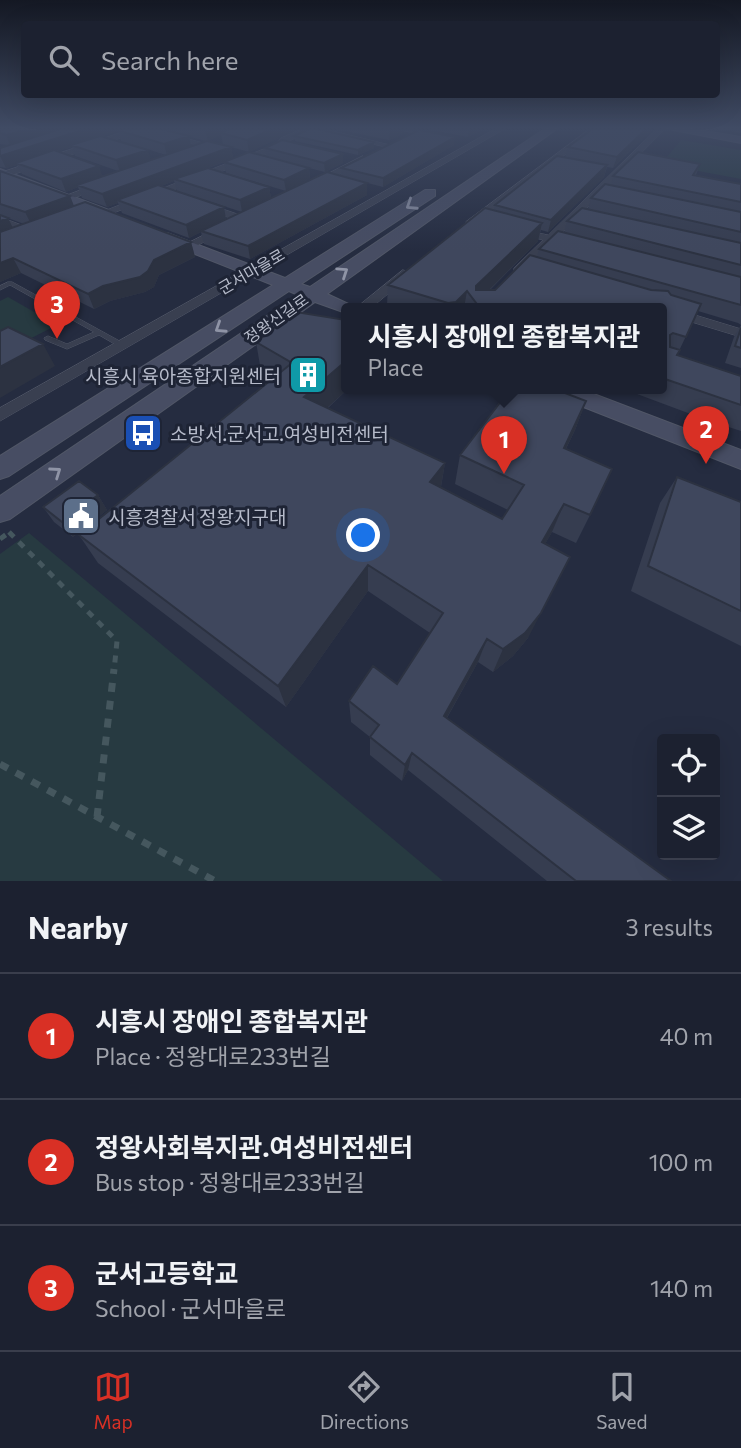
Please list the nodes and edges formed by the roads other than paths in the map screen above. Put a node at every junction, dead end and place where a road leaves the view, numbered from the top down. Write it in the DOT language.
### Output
graph roads {
  1 [pos="215,169"];
  2 [pos="342,169"];
  3 [pos="430,169"];
  4 [pos="466,169"];
  5 [pos="493,169"];
  6 [pos="542,169"];
  7 [pos="621,169"];
  8 [pos="603,171"];
  9 [pos="207,172"];
  10 [pos="1,174"];
  11 [pos="312,174"];
  12 [pos="616,174"];
  13 [pos="324,178"];
  14 [pos="233,180"];
  15 [pos="337,181"];
  16 [pos="108,182"];
  17 [pos="305,188"];
  18 [pos="159,191"];
  19 [pos="374,191"];
  20 [pos="597,192"];
  21 [pos="386,194"];
  22 [pos="610,195"];
  23 [pos="65,198"];
  24 [pos="183,199"];
  25 [pos="195,203"];
  26 [pos="92,212"];
  27 [pos="253,214"];
  28 [pos="575,215"];
  29 [pos="588,218"];
  30 [pos="242,219"];
  31 [pos="477,219"];
  32 [pos="0,220"];
  33 [pos="489,222"];
  34 [pos="128,223"];
  35 [pos="502,225"];
  36 [pos="43,228"];
  37 [pos="31,232"];
  38 [pos="152,232"];
  39 [pos="456,235"];
  40 [pos="551,239"];
  41 [pos="10,240"];
  42 [pos="188,246"];
  43 [pos="589,249"];
  44 [pos="414,267"];
  45 [pos="251,270"];
  46 [pos="287,284"];
  47 [pos="505,284"];
  48 [pos="0,288"];
  49 [pos="311,294"];
  50 [pos="368,303"];
  51 [pos="341,305"];
  52 [pos="667,311"];
  53 [pos="99,332"];
  54 [pos="741,333"];
  55 [pos="48,338"];
  56 [pos="121,344"];
  57 [pos="571,394"];
  58 [pos="0,415"];
  59 [pos="741,460"];
  60 [pos="0,470"];
  61 [pos="0,511"];
  1 -- 9 [label="street"];
  2 -- 13 [label="street"];
  3 -- 21 [label="street, 군서마을로"];
  4 -- 46 [label="street, 정왕신길로, one-way"];
  49 -- 5 [label="street, 정왕신길로, one-way"];
  6 -- 31 [label="street"];
  7 -- 12 [label="street"];
  8 -- 12 [label="street"];
  9 -- 14 [label="street"];
  9 -- 18 [label="street"];
  10 -- 23 [label="street"];
  11 -- 13 [label="street"];
  12 -- 20 [label="street"];
  13 -- 15 [label="street"];
  13 -- 17 [label="street"];
  16 -- 23 [label="street"];
  18 -- 24 [label="street"];
  18 -- 26 [label="street"];
  19 -- 21 [label="street"];
  20 -- 22 [label="street"];
  20 -- 28 [label="street"];
  21 -- 45 [label="street, 군서마을로"];
  23 -- 26 [label="street"];
  25 -- 30 [label="street"];
  26 -- 34 [label="street"];
  27 -- 30 [label="street"];
  28 -- 29 [label="street"];
  28 -- 40 [label="street"];
  30 -- 42 [label="street"];
  31 -- 33 [label="street"];
  31 -- 39 [label="street"];
  32 -- 37 [label="street"];
  35 -- 40 [label="street"];
  36 -- 37 [label="street"];
  37 -- 41 [label="street"];
  38 -- 42 [label="street"];
  40 -- 43 [label="street"];
  40 -- 47 [label="street"];
  42 -- 45 [label="street"];
  44 -- 50 [label="street"];
  45 -- 46 [label="street"];
  45 -- 56 [label="street, 군서마을로"];
  46 -- 49 [label="street"];
  46 -- 60 [label="street, 정왕신길로, one-way"];
  48 -- 53 [label="lane"];
  49 -- 51 [label="street"];
  61 -- 49 [label="street, 정왕신길로, one-way"];
  52 -- 54 [label="street"];
  53 -- 55 [label="lane"];
  53 -- 56 [label="lane"];
  56 -- 58 [label="street, 군서마을로"];
  57 -- 59 [label="street"];
}
